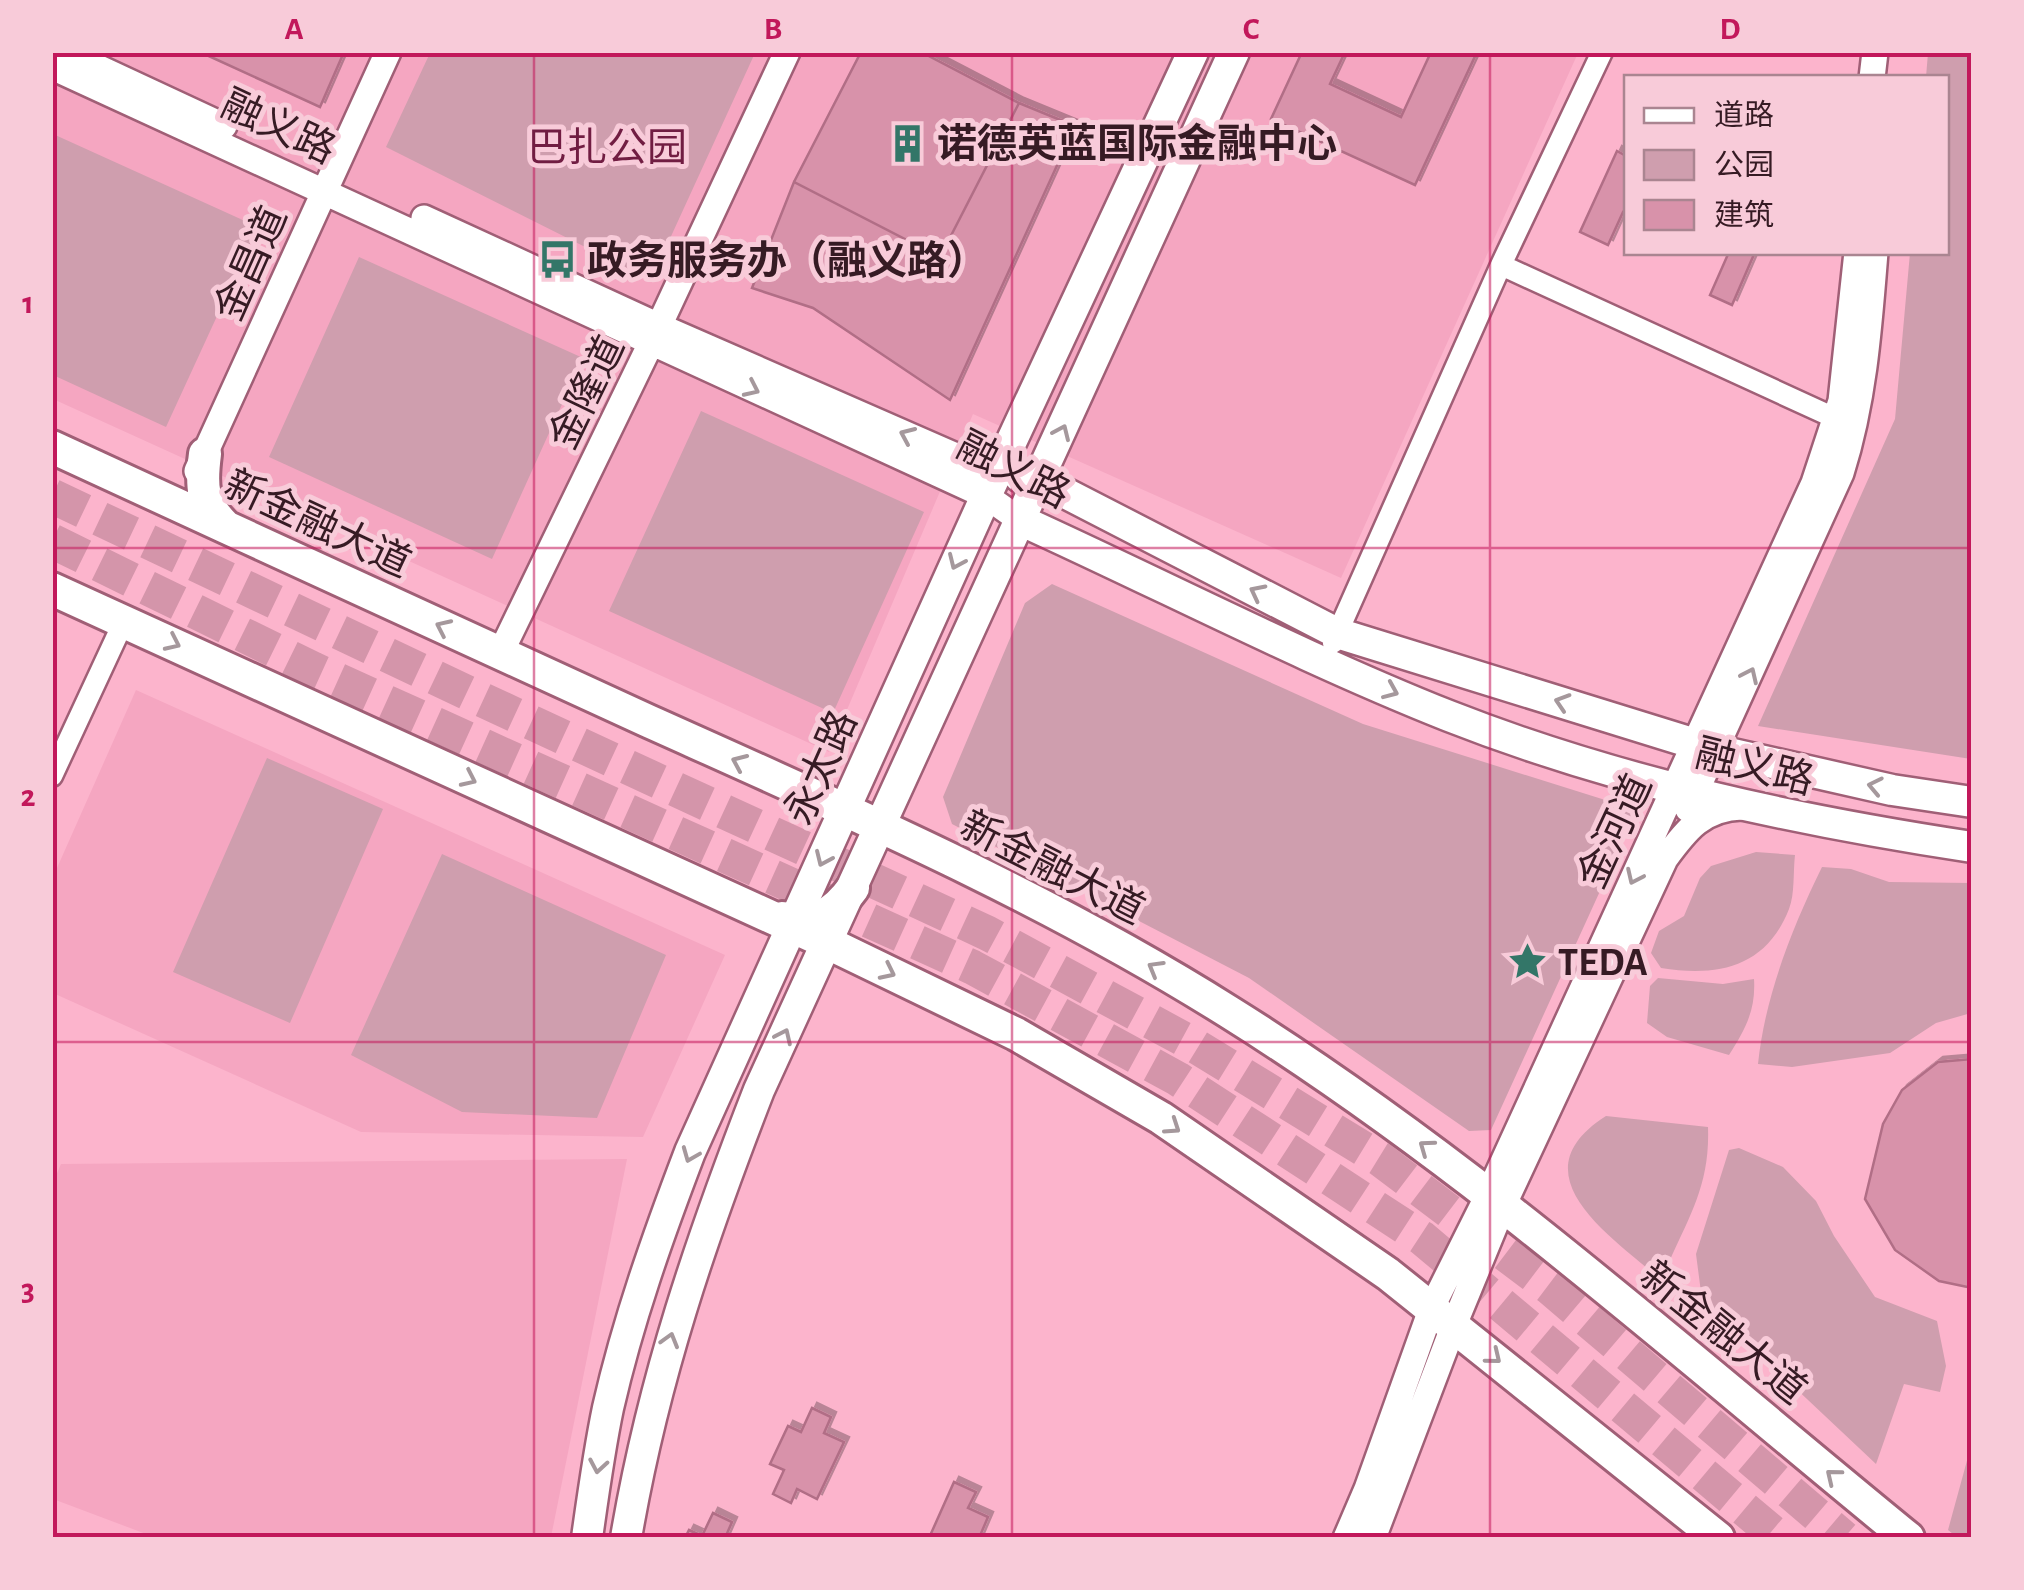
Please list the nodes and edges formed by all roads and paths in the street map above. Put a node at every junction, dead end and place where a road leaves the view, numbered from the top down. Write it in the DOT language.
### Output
graph roads {
  1 [pos="65,52"];
  2 [pos="378,52"];
  3 [pos="388,52"];
  4 [pos="787,52"];
  5 [pos="1193,52"];
  6 [pos="1234,52"];
  7 [pos="1602,52"];
  8 [pos="1892,52"];
  9 [pos="1876,66"];
  10 [pos="52,67"];
  11 [pos="286,164"];
  12 [pos="325,175"];
  13 [pos="1857,255"];
  14 [pos="1875,255"];
  15 [pos="1501,266"];
  16 [pos="655,334"];
  17 [pos="1846,423"];
  18 [pos="52,448"];
  19 [pos="205,454"];
  20 [pos="1040,480"];
  21 [pos="991,484"];
  22 [pos="177,504"];
  23 [pos="1020,520"];
  24 [pos="225,526"];
  25 [pos="1081,547"];
  26 [pos="991,584"];
  27 [pos="52,589"];
  28 [pos="124,621"];
  29 [pos="1338,633"];
  30 [pos="500,654"];
  31 [pos="1322,662"];
  32 [pos="1707,751"];
  33 [pos="52,776"];
  34 [pos="1686,790"];
  35 [pos="1972,802"];
  36 [pos="1756,808"];
  37 [pos="844,810"];
  38 [pos="881,826"];
  39 [pos="1972,847"];
  40 [pos="1665,859"];
  41 [pos="854,888"];
  42 [pos="785,921"];
  43 [pos="828,943"];
  44 [pos="1496,1201"];
  45 [pos="1443,1316"];
  46 [pos="587,1538"];
  47 [pos="626,1538"];
  48 [pos="1346,1538"];
  49 [pos="1373,1538"];
  50 [pos="1718,1538"];
  51 [pos="1908,1538"];
  1 -- 11 [label="street, 融义路"];
  2 -- 12 [label="street, 金昌道"];
  3 -- 12 [label="street, 金昌道"];
  4 -- 16 [label="street, 金隆道"];
  5 -- 21 [label="main road, 永太路"];
  20 -- 6 [label="main road, 永太路, one-way"];
  7 -- 15 [label="street"];
  8 -- 9 [label="street"];
  10 -- 11 [label="street, 融义路"];
  11 -- 12 [label="street, 融义路"];
  12 -- 16 [label="street, 融义路"];
  12 -- 19 [label="street, 金昌道"];
  12 -- 22 [label="street, 金昌道"];
  13 -- 17 [label="street, 金河道"];
  14 -- 17 [label="street, 金河道"];
  15 -- 17 [label="street"];
  15 -- 29 [label="street"];
  16 -- 21 [label="street, 融义路"];
  16 -- 30 [label="street, 金隆道"];
  32 -- 17 [label="street, 金河道, one-way"];
  17 -- 32 [label="street, 金河道"];
  18 -- 22 [label="main road, 新金融大道"];
  19 -- 22 [label="street, 金昌道"];
  19 -- 24 [label="main road"];
  20 -- 21 [label="main road, 融义路"];
  20 -- 23 [label="main road, 永太路"];
  29 -- 20 [label="main road, 融义路, one-way"];
  21 -- 23 [label="street, 融义路"];
  21 -- 37 [label="main road, 永太路, one-way"];
  22 -- 24 [label="main road, 新金融大道"];
  23 -- 25 [label="main road, 融义路"];
  23 -- 26 [label="main road, 永太路"];
  30 -- 24 [label="main road, 新金融大道, one-way"];
  25 -- 26 [label="main road"];
  25 -- 31 [label="main road, 融义路"];
  26 -- 38 [label="main road, 永太路"];
  27 -- 28 [label="main road"];
  28 -- 33 [label="street"];
  28 -- 42 [label="main road, one-way"];
  29 -- 31 [label="street"];
  32 -- 29 [label="main road, 融义路, one-way"];
  37 -- 30 [label="main road, 新金融大道, one-way"];
  31 -- 34 [label="main road, 融义路, one-way"];
  32 -- 34 [label="street, 金河道"];
  35 -- 32 [label="main road, 融义路, one-way"];
  32 -- 36 [label="street"];
  34 -- 36 [label="main road, 融义路"];
  34 -- 40 [label="street, 金河道"];
  34 -- 44 [label="street, 金河道, one-way"];
  36 -- 39 [label="main road, 融义路"];
  36 -- 40 [label="street"];
  37 -- 38 [label="main road, 新金融大道"];
  37 -- 42 [label="main road, 永太路, one-way"];
  38 -- 41 [label="main road, 永太路"];
  44 -- 38 [label="main road, 新金融大道, one-way"];
  40 -- 44 [label="street, 金河道"];
  41 -- 42 [label="main road"];
  41 -- 43 [label="main road, 永太路"];
  42 -- 43 [label="main road"];
  42 -- 46 [label="main road, 永太路, one-way"];
  43 -- 45 [label="main road, one-way"];
  47 -- 43 [label="main road, 永太路, one-way"];
  44 -- 45 [label="street, 金河道"];
  51 -- 44 [label="main road, 新金融大道, one-way"];
  45 -- 48 [label="street, 金河道"];
  45 -- 49 [label="street, 金河道"];
  45 -- 50 [label="main road, one-way"];
}
